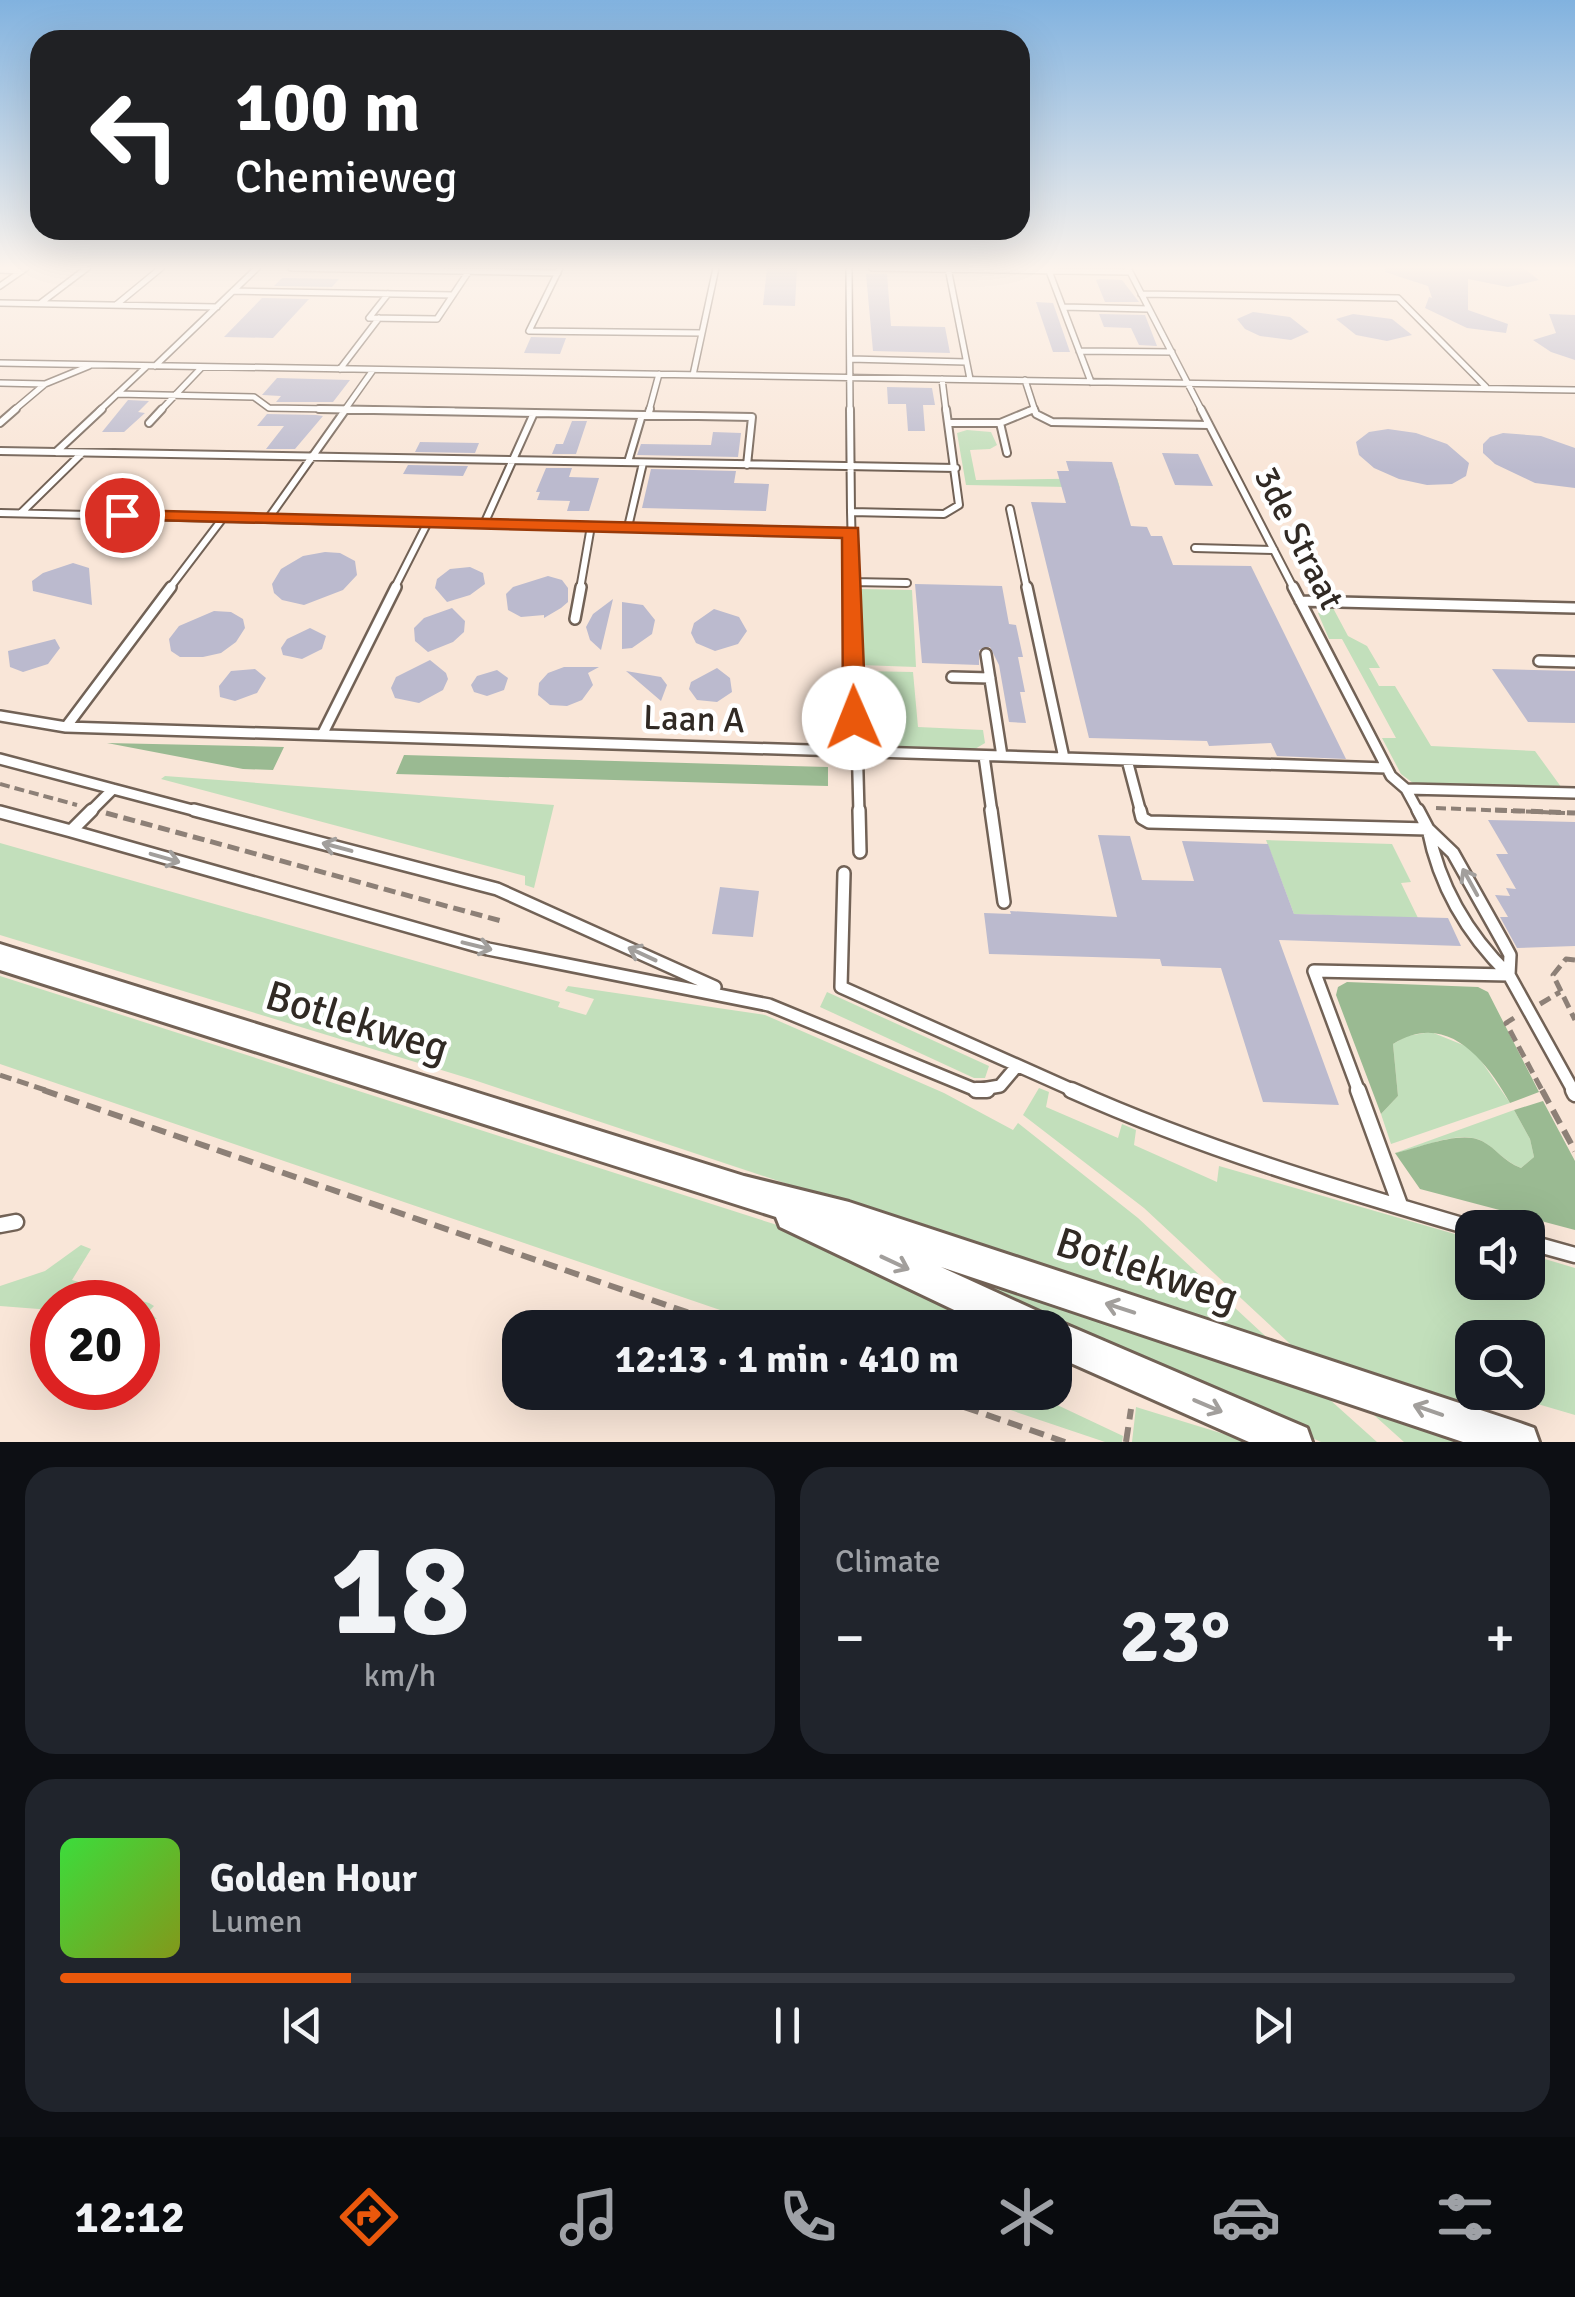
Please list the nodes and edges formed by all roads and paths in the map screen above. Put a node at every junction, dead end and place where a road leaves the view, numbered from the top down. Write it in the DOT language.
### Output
graph roads {
  1 [pos="185,335"];
  2 [pos="366,335"];
  3 [pos="702,335"];
  4 [pos="850,335"];
  5 [pos="961,335"];
  6 [pos="1073,335"];
  7 [pos="1163,335"];
  8 [pos="1435,335"];
  9 [pos="1079,351"];
  10 [pos="1172,352"];
  11 [pos="850,360"];
  12 [pos="966,362"];
  13 [pos="0,363"];
  14 [pos="93,365"];
  15 [pos="151,366"];
  16 [pos="203,366"];
  17 [pos="340,369"];
  18 [pos="372,370"];
  19 [pos="659,374"];
  20 [pos="693,375"];
  21 [pos="850,378"];
  22 [pos="942,379"];
  23 [pos="970,380"];
  24 [pos="1025,380"];
  25 [pos="1090,382"];
  26 [pos="0,383"];
  27 [pos="1188,383"];
  28 [pos="45,384"];
  29 [pos="1487,388"];
  30 [pos="1575,390"];
  31 [pos="117,394"];
  32 [pos="175,396"];
  33 [pos="345,409"];
  34 [pos="1034,410"];
  35 [pos="534,412"];
  36 [pos="645,415"];
  37 [pos="0,423"];
  38 [pos="149,423"];
  39 [pos="949,423"];
  40 [pos="1000,424"];
  41 [pos="1209,425"];
  42 [pos="0,451"];
  43 [pos="56,452"];
  44 [pos="82,453"];
  45 [pos="1008,453"];
  46 [pos="311,457"];
  47 [pos="512,460"];
  48 [pos="628,462"];
  49 [pos="643,463"];
  50 [pos="747,464"];
  51 [pos="851,466"];
  52 [pos="956,468"];
  53 [pos="1010,509"];
  54 [pos="0,512"];
  55 [pos="851,512"];
  56 [pos="21,513"];
  57 [pos="223,518"];
  58 [pos="268,519"];
  59 [pos="428,522"];
  60 [pos="484,524"];
  61 [pos="591,526"];
  62 [pos="628,527"];
  63 [pos="851,532"];
  64 [pos="1195,548"];
  65 [pos="1274,550"];
  66 [pos="852,582"];
  67 [pos="907,583"];
  68 [pos="1300,601"];
  69 [pos="1575,608"];
  70 [pos="574,618"];
  71 [pos="986,654"];
  72 [pos="1539,660"];
  73 [pos="1575,662"];
  74 [pos="952,677"];
  75 [pos="990,678"];
  76 [pos="0,716"];
  77 [pos="66,728"];
  78 [pos="322,735"];
  79 [pos="855,752"];
  80 [pos="984,756"];
  81 [pos="1002,756"];
  82 [pos="1064,758"];
  83 [pos="0,759"];
  84 [pos="1126,760"];
  85 [pos="1387,768"];
  86 [pos="0,784"];
  87 [pos="113,788"];
  88 [pos="1406,788"];
  89 [pos="1575,793"];
  90 [pos="1416,807"];
  91 [pos="92,810"];
  92 [pos="0,812"];
  93 [pos="1575,813"];
  94 [pos="1428,828"];
  95 [pos="71,832"];
  96 [pos="860,852"];
  97 [pos="844,873"];
  98 [pos="1004,902"];
  99 [pos="504,922"];
  100 [pos="0,957"];
  101 [pos="1575,960"];
  102 [pos="1509,975"];
  103 [pos="731,994"];
  104 [pos="1575,1020"];
  105 [pos="1016,1066"];
  106 [pos="0,1075"];
  107 [pos="1575,1094"];
  108 [pos="744,1192"];
  109 [pos="1400,1205"];
  110 [pos="16,1222"];
  111 [pos="1455,1223"];
  112 [pos="0,1225"];
  113 [pos="1545,1246"];
  114 [pos="1575,1254"];
  115 [pos="680,1310"];
  116 [pos="995,1310"];
  117 [pos="1072,1345"];
  118 [pos="1131,1409"];
  119 [pos="973,1410"];
  120 [pos="1065,1442"];
  121 [pos="1126,1442"];
  122 [pos="1293,1442"];
  123 [pos="1520,1442"];
  1 -- 15 [label="lane"];
  2 -- 17 [label="lane"];
  3 -- 20 [label="lane"];
  4 -- 11 [label="lane"];
  5 -- 12 [label="lane"];
  6 -- 9 [label="lane"];
  7 -- 10 [label="lane, 3de Straat"];
  8 -- 29 [label="lane"];
  9 -- 10 [label="lane"];
  9 -- 25 [label="lane"];
  10 -- 27 [label="lane, 3de Straat"];
  11 -- 12 [label="lane"];
  11 -- 21 [label="lane"];
  12 -- 23 [label="lane"];
  13 -- 14 [label="lane"];
  14 -- 15 [label="lane"];
  14 -- 28 [label="lane"];
  15 -- 16 [label="lane"];
  15 -- 31 [label="lane"];
  16 -- 17 [label="lane"];
  16 -- 32 [label="lane"];
  17 -- 18 [label="lane"];
  18 -- 19 [label="lane"];
  18 -- 33 [label="lane"];
  19 -- 20 [label="lane"];
  19 -- 36 [label="lane"];
  20 -- 21 [label="lane"];
  21 -- 22 [label="lane"];
  21 -- 51 [label="lane"];
  22 -- 23 [label="lane"];
  22 -- 39 [label="lane"];
  23 -- 24 [label="lane"];
  24 -- 25 [label="lane"];
  24 -- 34 [label="lane"];
  25 -- 27 [label="lane"];
  26 -- 28 [label="lane"];
  27 -- 29 [label="lane"];
  27 -- 41 [label="lane, 3de Straat"];
  28 -- 37 [label="lane"];
  29 -- 30 [label="lane"];
  31 -- 32 [label="lane"];
  31 -- 43 [label="lane"];
  32 -- 33 [label="lane"];
  32 -- 38 [label="lane"];
  33 -- 35 [label="lane"];
  33 -- 46 [label="lane"];
  34 -- 40 [label="lane"];
  34 -- 41 [label="lane"];
  35 -- 36 [label="lane"];
  35 -- 47 [label="lane"];
  36 -- 48 [label="lane"];
  36 -- 50 [label="lane"];
  39 -- 40 [label="lane"];
  39 -- 52 [label="lane"];
  40 -- 45 [label="lane"];
  41 -- 65 [label="lane, 3de Straat"];
  42 -- 43 [label="lane"];
  43 -- 44 [label="lane"];
  44 -- 46 [label="lane"];
  44 -- 56 [label="lane"];
  46 -- 47 [label="lane"];
  46 -- 58 [label="lane"];
  47 -- 48 [label="lane"];
  47 -- 60 [label="lane"];
  48 -- 49 [label="lane"];
  49 -- 50 [label="lane"];
  49 -- 62 [label="lane"];
  50 -- 51 [label="lane"];
  51 -- 52 [label="lane"];
  51 -- 55 [label="lane"];
  52 -- 55 [label="lane"];
  53 -- 82 [label="lane"];
  54 -- 56 [label="lane"];
  55 -- 63 [label="lane"];
  56 -- 57 [label="lane"];
  57 -- 58 [label="lane"];
  57 -- 77 [label="lane"];
  58 -- 59 [label="lane"];
  59 -- 60 [label="lane"];
  59 -- 78 [label="lane"];
  60 -- 61 [label="lane"];
  61 -- 62 [label="lane"];
  61 -- 70 [label="lane"];
  62 -- 63 [label="lane"];
  63 -- 66 [label="lane"];
  64 -- 65 [label="lane"];
  65 -- 68 [label="lane, 3de Straat"];
  66 -- 67 [label="lane"];
  66 -- 79 [label="lane"];
  68 -- 69 [label="lane"];
  68 -- 85 [label="lane, 3de Straat"];
  71 -- 75 [label="lane"];
  72 -- 73 [label="lane"];
  74 -- 75 [label="lane"];
  75 -- 81 [label="lane"];
  76 -- 77 [label="lane, Laan A"];
  77 -- 78 [label="lane, Laan A"];
  78 -- 79 [label="lane, Laan A"];
  79 -- 80 [label="lane, Laan A"];
  79 -- 96 [label="lane"];
  80 -- 81 [label="lane, Laan A"];
  80 -- 98 [label="lane"];
  81 -- 82 [label="lane, Laan A"];
  82 -- 84 [label="lane, Laan A"];
  83 -- 87 [label="lane"];
  84 -- 85 [label="lane, Laan A"];
  84 -- 94 [label="lane"];
  85 -- 88 [label="lane, 3de Straat"];
  86 -- 91 [label="path"];
  87 -- 91 [label="lane"];
  103 -- 87 [label="lane, one-way"];
  88 -- 89 [label="lane"];
  88 -- 90 [label="lane, 3de Straat"];
  90 -- 93 [label="path"];
  90 -- 94 [label="lane, 3de Straat"];
  91 -- 95 [label="lane"];
  91 -- 99 [label="path"];
  92 -- 95 [label="lane"];
  94 -- 102 [label="lane"];
  102 -- 94 [label="lane, one-way"];
  95 -- 103 [label="lane, one-way"];
  97 -- 105 [label="lane"];
  100 -- 108 [label="main road, Botlekweg"];
  101 -- 104 [label="path"];
  102 -- 107 [label="lane"];
  102 -- 109 [label="lane"];
  103 -- 105 [label="lane"];
  105 -- 109 [label="lane"];
  106 -- 115 [label="path"];
  108 -- 116 [label="main road, Botlekweg, one-way"];
  123 -- 108 [label="main road, Botlekweg, one-way"];
  109 -- 111 [label="lane"];
  110 -- 112 [label="lane"];
  113 -- 114 [label="lane"];
  117 -- 122 [label="main road, one-way"];
  118 -- 121 [label="path"];
  119 -- 120 [label="path"];
}
